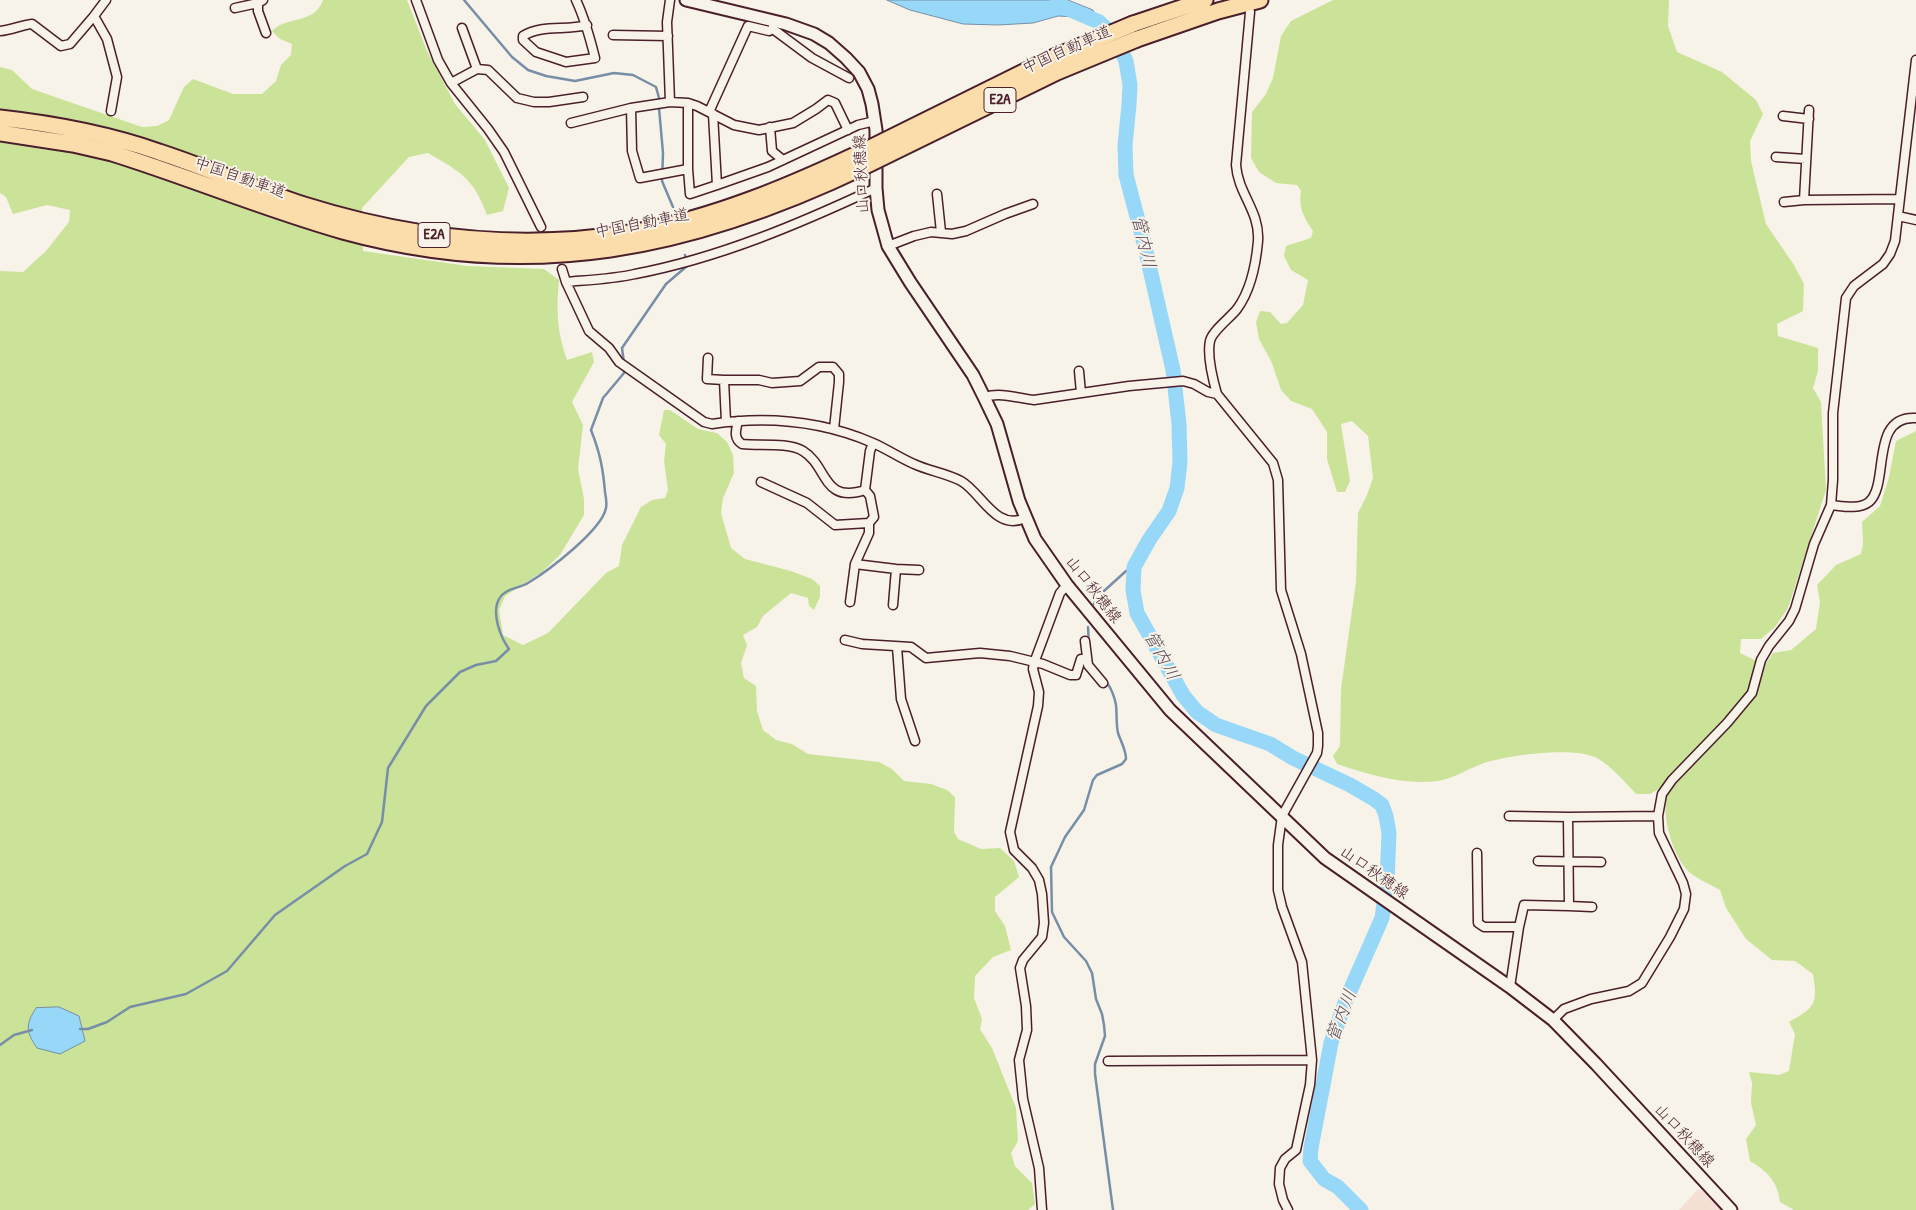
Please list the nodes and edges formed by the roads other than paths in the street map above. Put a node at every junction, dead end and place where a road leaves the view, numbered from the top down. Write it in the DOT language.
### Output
graph roads {
  1 [pos="106,0"];
  2 [pos="416,0"];
  3 [pos="576,0"];
  4 [pos="670,0"];
  5 [pos="686,0"];
  6 [pos="1205,0"];
  7 [pos="1260,0"];
  8 [pos="261,1"];
  9 [pos="235,8"];
  10 [pos="1250,12"];
  11 [pos="94,16"];
  12 [pos="587,25"];
  13 [pos="773,25"];
  14 [pos="462,28"];
  15 [pos="0,31"];
  16 [pos="266,33"];
  17 [pos="613,35"];
  18 [pos="668,36"];
  19 [pos="1916,65"];
  20 [pos="477,70"];
  21 [pos="849,78"];
  22 [pos="452,84"];
  23 [pos="583,97"];
  24 [pos="670,102"];
  25 [pos="688,103"];
  26 [pos="632,108"];
  27 [pos="1809,110"];
  28 [pos="111,111"];
  29 [pos="711,113"];
  30 [pos="1783,116"];
  31 [pos="0,118"];
  32 [pos="1808,119"];
  33 [pos="875,121"];
  34 [pos="571,123"];
  35 [pos="770,127"];
  36 [pos="848,130"];
  37 [pos="0,133"];
  38 [pos="1776,157"];
  39 [pos="1806,159"];
  40 [pos="783,160"];
  41 [pos="688,169"];
  42 [pos="717,185"];
  43 [pos="876,188"];
  44 [pos="937,194"];
  45 [pos="1899,199"];
  46 [pos="1804,200"];
  47 [pos="1784,202"];
  48 [pos="1033,204"];
  49 [pos="1898,216"];
  50 [pos="1916,220"];
  51 [pos="541,227"];
  52 [pos="941,232"];
  53 [pos="888,246"];
  54 [pos="562,269"];
  55 [pos="566,282"];
  56 [pos="708,358"];
  57 [pos="1079,371"];
  58 [pos="724,380"];
  59 [pos="1081,393"];
  60 [pos="1217,394"];
  61 [pos="984,397"];
  62 [pos="1916,418"];
  63 [pos="738,421"];
  64 [pos="726,422"];
  65 [pos="834,429"];
  66 [pos="873,443"];
  67 [pos="762,482"];
  68 [pos="865,490"];
  69 [pos="1831,505"];
  70 [pos="1025,518"];
  71 [pos="869,524"];
  72 [pos="856,564"];
  73 [pos="896,569"];
  74 [pos="919,570"];
  75 [pos="1068,585"];
  76 [pos="850,602"];
  77 [pos="893,605"];
  78 [pos="845,640"];
  79 [pos="1084,641"];
  80 [pos="897,647"];
  81 [pos="1086,659"];
  82 [pos="1034,663"];
  83 [pos="1104,683"];
  84 [pos="915,741"];
  85 [pos="1282,816"];
  86 [pos="1510,816"];
  87 [pos="1658,816"];
  88 [pos="1568,817"];
  89 [pos="1477,853"];
  90 [pos="1538,861"];
  91 [pos="1568,861"];
  92 [pos="1601,862"];
  93 [pos="1569,906"];
  94 [pos="1592,907"];
  95 [pos="1519,927"];
  96 [pos="1510,987"];
  97 [pos="1553,1020"];
  98 [pos="1108,1060"];
  99 [pos="1312,1060"];
  100 [pos="1042,1210"];
  101 [pos="1288,1210"];
  102 [pos="1731,1210"];
  1 -- 11 [label="street"];
  2 -- 22 [label="street"];
  3 -- 12 [label="street"];
  4 -- 18 [label="street"];
  5 -- 13 [label="main road, 山口秋穂線"];
  6 -- 31 [label="highway, 中国自動車道 / E2A, bridge"];
  7 -- 37 [label="highway, 中国自動車道 / E2A, bridge"];
  8 -- 9 [label="street"];
  8 -- 16 [label="street"];
  10 -- 60 [label="street"];
  11 -- 15 [label="street"];
  11 -- 28 [label="street"];
  12 -- 12 [label="street"];
  13 -- 21 [label="street"];
  13 -- 29 [label="street"];
  13 -- 33 [label="main road, 山口秋穂線"];
  14 -- 20 [label="street"];
  17 -- 18 [label="street"];
  18 -- 24 [label="street"];
  19 -- 45 [label="street"];
  20 -- 22 [label="street"];
  20 -- 23 [label="street"];
  22 -- 51 [label="street"];
  24 -- 25 [label="street"];
  24 -- 26 [label="street"];
  25 -- 29 [label="street"];
  25 -- 41 [label="street"];
  26 -- 34 [label="street"];
  26 -- 41 [label="street"];
  27 -- 32 [label="street"];
  29 -- 35 [label="street"];
  29 -- 42 [label="street"];
  30 -- 32 [label="street"];
  32 -- 39 [label="street"];
  33 -- 36 [label="street"];
  33 -- 43 [label="main road, 山口秋穂線"];
  35 -- 36 [label="street"];
  35 -- 40 [label="street"];
  36 -- 40 [label="street"];
  38 -- 39 [label="street"];
  39 -- 46 [label="street"];
  40 -- 42 [label="street"];
  41 -- 42 [label="street"];
  43 -- 53 [label="main road, 山口秋穂線"];
  43 -- 55 [label="street"];
  44 -- 52 [label="street"];
  45 -- 46 [label="street"];
  45 -- 49 [label="street"];
  46 -- 47 [label="street"];
  48 -- 52 [label="street"];
  49 -- 50 [label="street"];
  49 -- 69 [label="street"];
  52 -- 53 [label="street"];
  53 -- 61 [label="main road, 山口秋穂線"];
  54 -- 55 [label="street"];
  55 -- 64 [label="street"];
  56 -- 58 [label="street"];
  57 -- 59 [label="street"];
  58 -- 64 [label="street"];
  58 -- 65 [label="street"];
  59 -- 60 [label="street"];
  59 -- 61 [label="street"];
  60 -- 85 [label="street"];
  61 -- 70 [label="main road, 山口秋穂線"];
  62 -- 69 [label="street"];
  63 -- 64 [label="street"];
  63 -- 65 [label="street"];
  63 -- 68 [label="street"];
  65 -- 66 [label="street"];
  66 -- 68 [label="street"];
  66 -- 70 [label="street"];
  67 -- 71 [label="street"];
  68 -- 71 [label="street"];
  69 -- 87 [label="street"];
  70 -- 75 [label="main road, 山口秋穂線"];
  71 -- 72 [label="street"];
  72 -- 73 [label="street"];
  72 -- 76 [label="street"];
  73 -- 74 [label="street"];
  73 -- 77 [label="street"];
  75 -- 82 [label="street"];
  75 -- 85 [label="main road, 山口秋穂線"];
  78 -- 80 [label="street"];
  79 -- 81 [label="street"];
  80 -- 82 [label="street"];
  80 -- 84 [label="street"];
  81 -- 82 [label="street"];
  81 -- 83 [label="street"];
  82 -- 100 [label="street"];
  85 -- 96 [label="main road, 山口秋穂線"];
  85 -- 99 [label="street"];
  86 -- 88 [label="street"];
  87 -- 88 [label="street"];
  87 -- 97 [label="street"];
  88 -- 91 [label="street"];
  89 -- 95 [label="street"];
  90 -- 91 [label="street"];
  91 -- 92 [label="street"];
  91 -- 93 [label="street"];
  93 -- 94 [label="street"];
  93 -- 95 [label="street"];
  95 -- 96 [label="street"];
  96 -- 97 [label="main road, 山口秋穂線"];
  97 -- 102 [label="main road, 山口秋穂線"];
  98 -- 99 [label="street"];
  99 -- 101 [label="street"];
}
